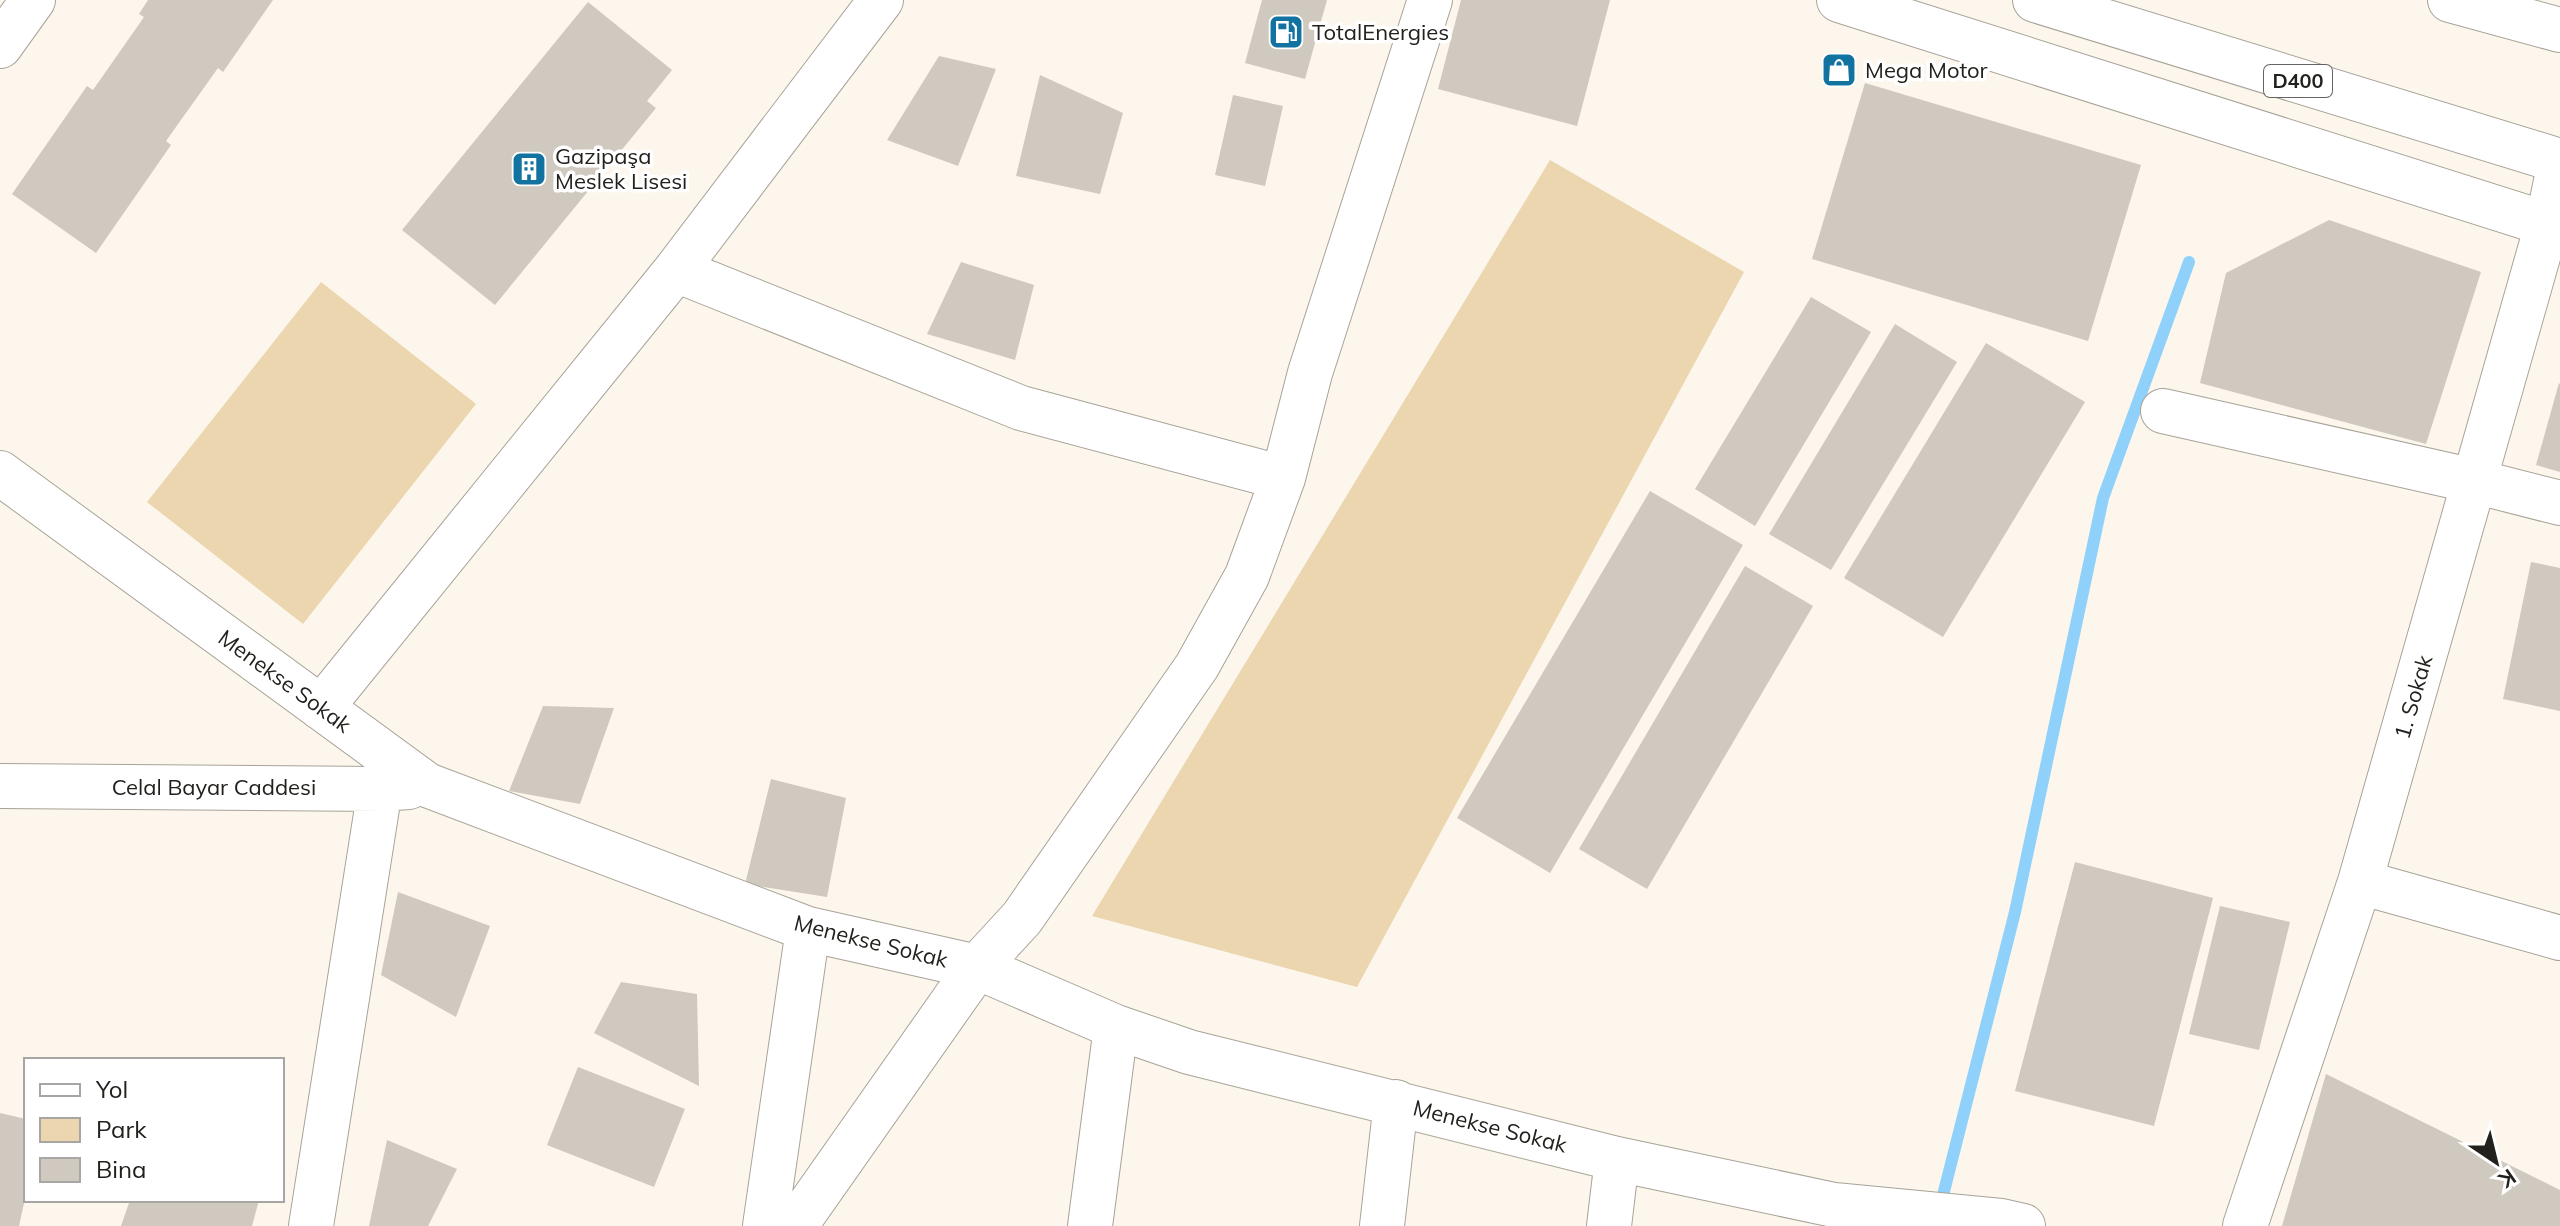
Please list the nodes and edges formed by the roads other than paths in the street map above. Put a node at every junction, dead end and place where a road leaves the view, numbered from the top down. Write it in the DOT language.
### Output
graph roads {
  1 [pos="33,0"];
  2 [pos="1430,0"];
  3 [pos="1839,0"];
  4 [pos="2035,0"];
  5 [pos="2450,0"];
  6 [pos="874,2"];
  7 [pos="2560,30"];
  8 [pos="0,46"];
  9 [pos="2560,162"];
  10 [pos="2553,226"];
  11 [pos="676,270"];
  12 [pos="2163,411"];
  13 [pos="0,473"];
  14 [pos="1283,478"];
  15 [pos="2474,481"];
  16 [pos="2560,503"];
  17 [pos="321,708"];
  18 [pos="427,785"];
  19 [pos="0,786"];
  20 [pos="380,789"];
  21 [pos="2360,882"];
  22 [pos="808,929"];
  23 [pos="2560,938"];
  24 [pos="977,967"];
  25 [pos="1116,1027"];
  26 [pos="1396,1102"];
  27 [pos="1617,1159"];
  28 [pos="2012,1224"];
  29 [pos="311,1226"];
  30 [pos="765,1226"];
  31 [pos="795,1226"];
  32 [pos="1090,1226"];
  33 [pos="1382,1226"];
  34 [pos="1609,1226"];
  35 [pos="2245,1226"];
  1 -- 8 [label="main road"];
  2 -- 14 [label="main road"];
  3 -- 10 [label="main road"];
  4 -- 9 [label="main road, D400"];
  5 -- 7 [label="main road"];
  6 -- 11 [label="main road"];
  9 -- 10 [label="main road, 1. Sokak"];
  10 -- 15 [label="main road, 1. Sokak"];
  11 -- 14 [label="main road"];
  11 -- 17 [label="main road"];
  12 -- 15 [label="main road"];
  13 -- 17 [label="main road, Menekse Sokak"];
  14 -- 24 [label="main road"];
  15 -- 16 [label="main road"];
  15 -- 21 [label="main road, 1. Sokak"];
  17 -- 18 [label="main road, Menekse Sokak"];
  18 -- 20 [label="main road, Celal Bayar Caddesi"];
  18 -- 22 [label="main road, Menekse Sokak"];
  19 -- 20 [label="main road, Celal Bayar Caddesi"];
  20 -- 29 [label="main road"];
  21 -- 23 [label="main road"];
  21 -- 35 [label="main road, 1. Sokak"];
  22 -- 24 [label="main road, Menekse Sokak"];
  22 -- 30 [label="main road"];
  24 -- 25 [label="main road, Menekse Sokak"];
  24 -- 31 [label="main road"];
  25 -- 26 [label="main road, Menekse Sokak"];
  25 -- 32 [label="main road"];
  26 -- 27 [label="main road, Menekse Sokak"];
  26 -- 33 [label="main road"];
  27 -- 28 [label="main road, Menekse Sokak"];
  27 -- 34 [label="main road"];
}
